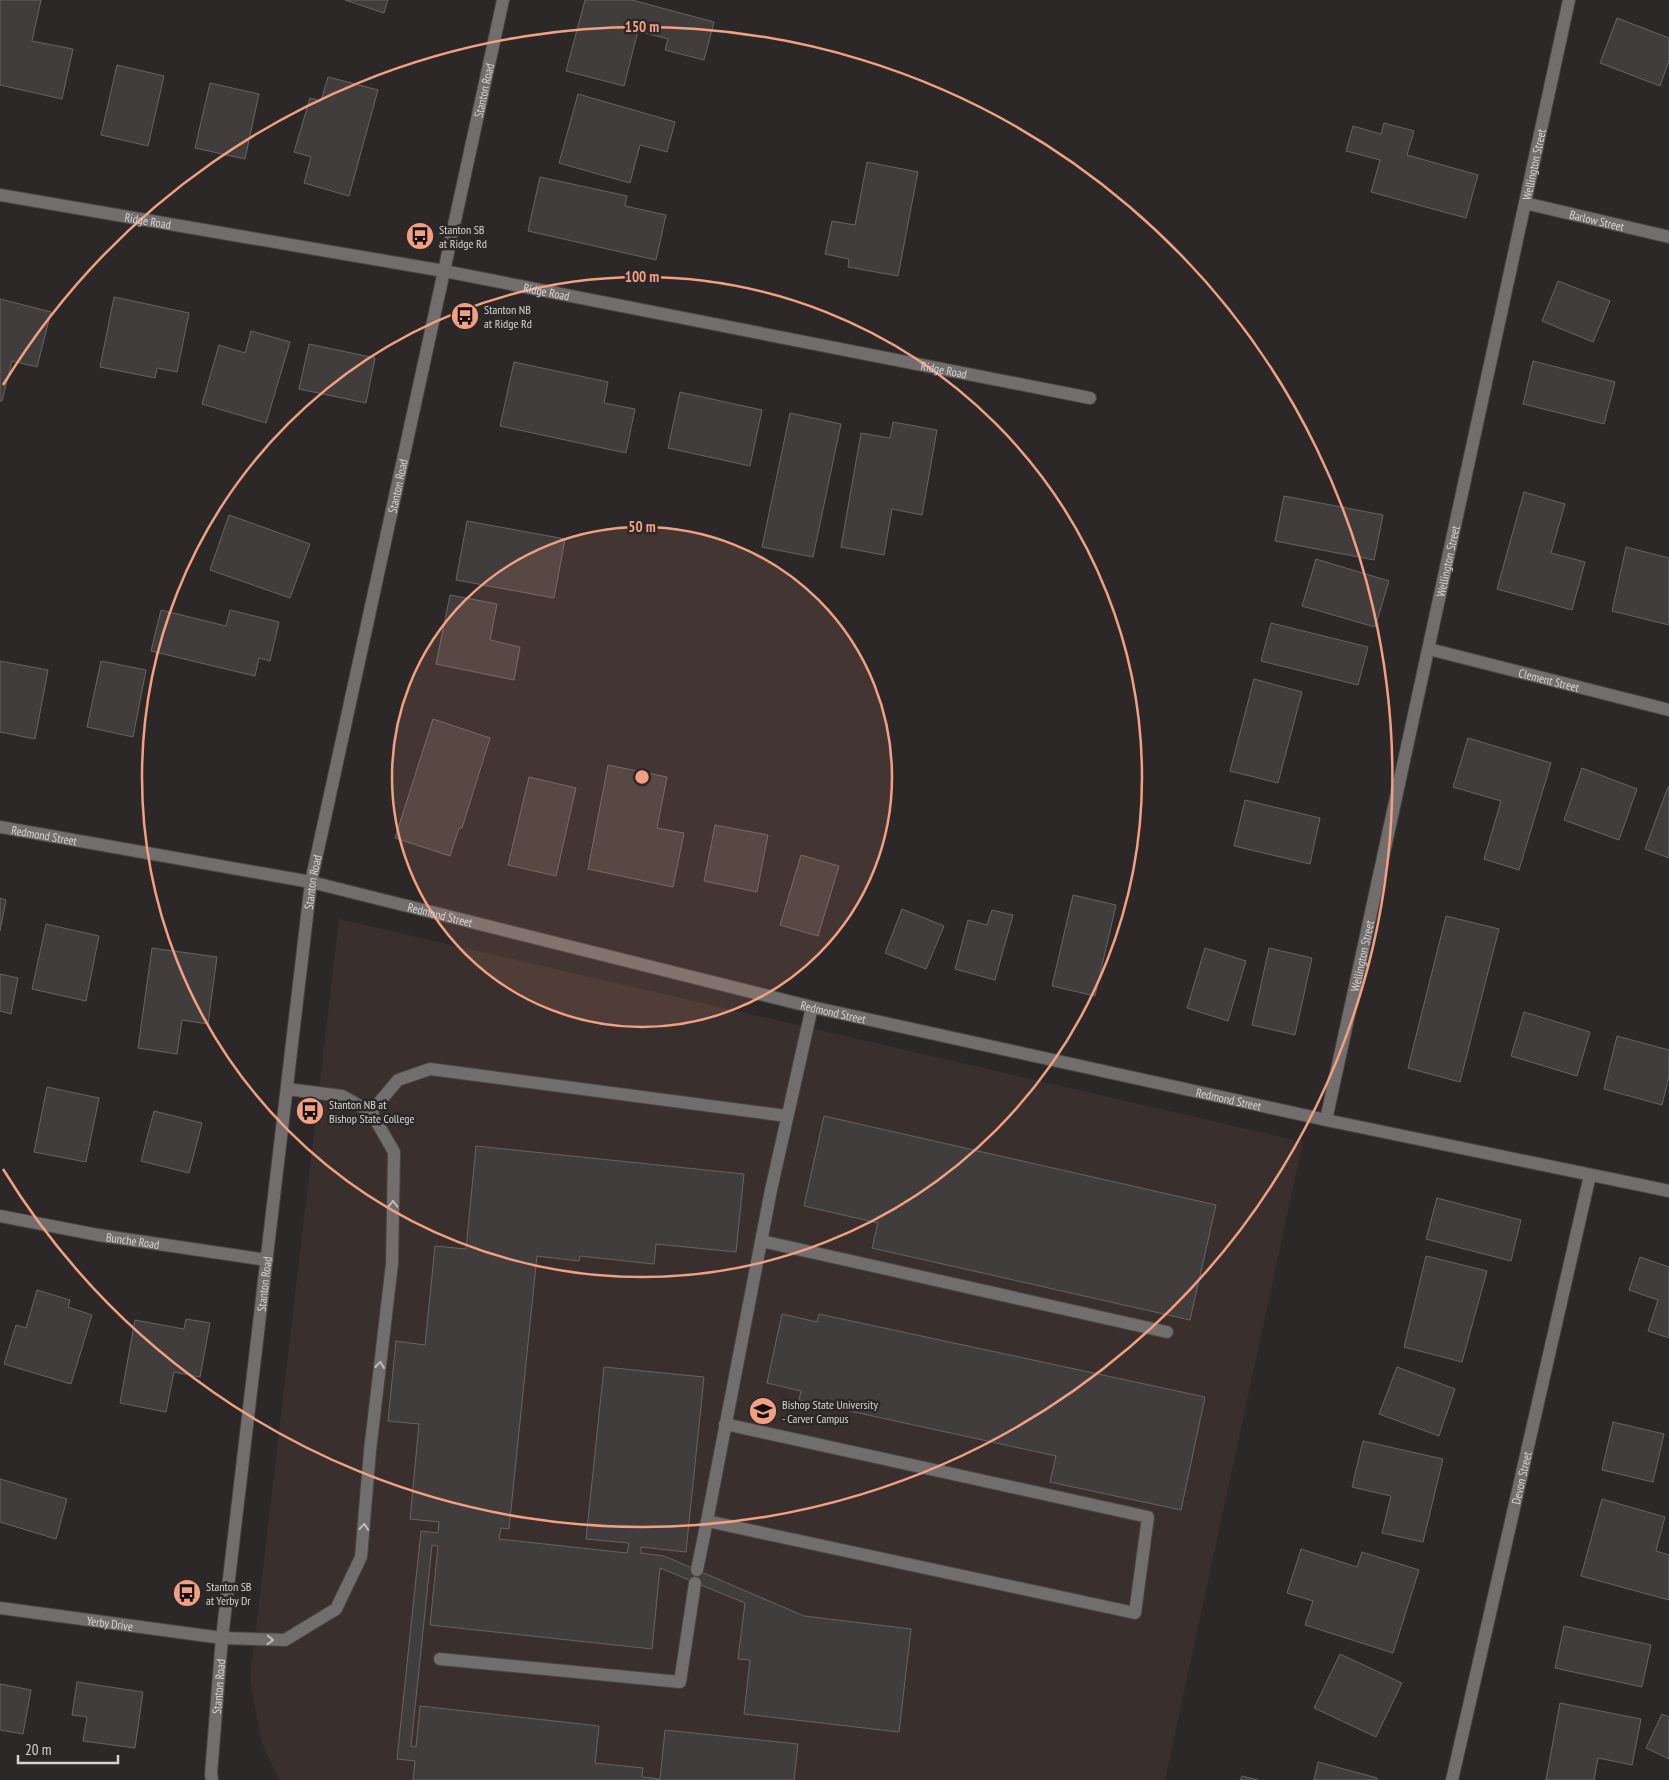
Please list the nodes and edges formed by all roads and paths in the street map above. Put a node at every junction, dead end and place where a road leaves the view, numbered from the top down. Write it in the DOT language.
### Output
graph roads {
  1 [pos="503,0"];
  2 [pos="1568,0"];
  3 [pos="0,195"];
  4 [pos="1525,203"];
  5 [pos="1669,237"];
  6 [pos="444,271"];
  7 [pos="1090,398"];
  8 [pos="1429,649"];
  9 [pos="1669,710"];
  10 [pos="0,827"];
  11 [pos="311,882"];
  12 [pos="812,1007"];
  13 [pos="287,1089"];
  14 [pos="371,1112"];
  15 [pos="787,1116"];
  16 [pos="1326,1120"];
  17 [pos="1590,1175"];
  18 [pos="1669,1191"];
  19 [pos="0,1216"];
  20 [pos="762,1241"];
  21 [pos="267,1260"];
  22 [pos="1167,1332"];
  23 [pos="725,1424"];
  24 [pos="707,1522"];
  25 [pos="0,1608"];
  26 [pos="222,1638"];
  27 [pos="440,1659"];
  28 [pos="212,1780"];
  29 [pos="1452,1780"];
  1 -- 6 [label="street, Stanton Road"];
  2 -- 4 [label="street, Wellington Street"];
  3 -- 6 [label="street, Ridge Road"];
  4 -- 5 [label="street, Barlow Street"];
  4 -- 8 [label="street, Wellington Street"];
  6 -- 7 [label="street, Ridge Road"];
  6 -- 11 [label="street, Stanton Road"];
  8 -- 9 [label="street, Clement Street"];
  8 -- 16 [label="street, Wellington Street"];
  10 -- 11 [label="street, Redmond Street"];
  11 -- 12 [label="street, Redmond Street"];
  11 -- 13 [label="street, Stanton Road"];
  12 -- 15 [label="street"];
  12 -- 16 [label="street, Redmond Street"];
  13 -- 14 [label="street"];
  13 -- 21 [label="street, Stanton Road"];
  14 -- 15 [label="street"];
  26 -- 14 [label="street, Yerby Drive, one-way"];
  15 -- 20 [label="street"];
  16 -- 17 [label="street, Redmond Street"];
  17 -- 18 [label="street, Redmond Street"];
  17 -- 29 [label="street, Devon Street"];
  19 -- 21 [label="street, Bunche Road"];
  20 -- 22 [label="street"];
  20 -- 23 [label="street"];
  21 -- 26 [label="street, Stanton Road"];
  23 -- 24 [label="street"];
  23 -- 24 [label="street"];
  24 -- 27 [label="street"];
  25 -- 26 [label="street, Yerby Drive"];
  26 -- 28 [label="street, Stanton Road"];
}
